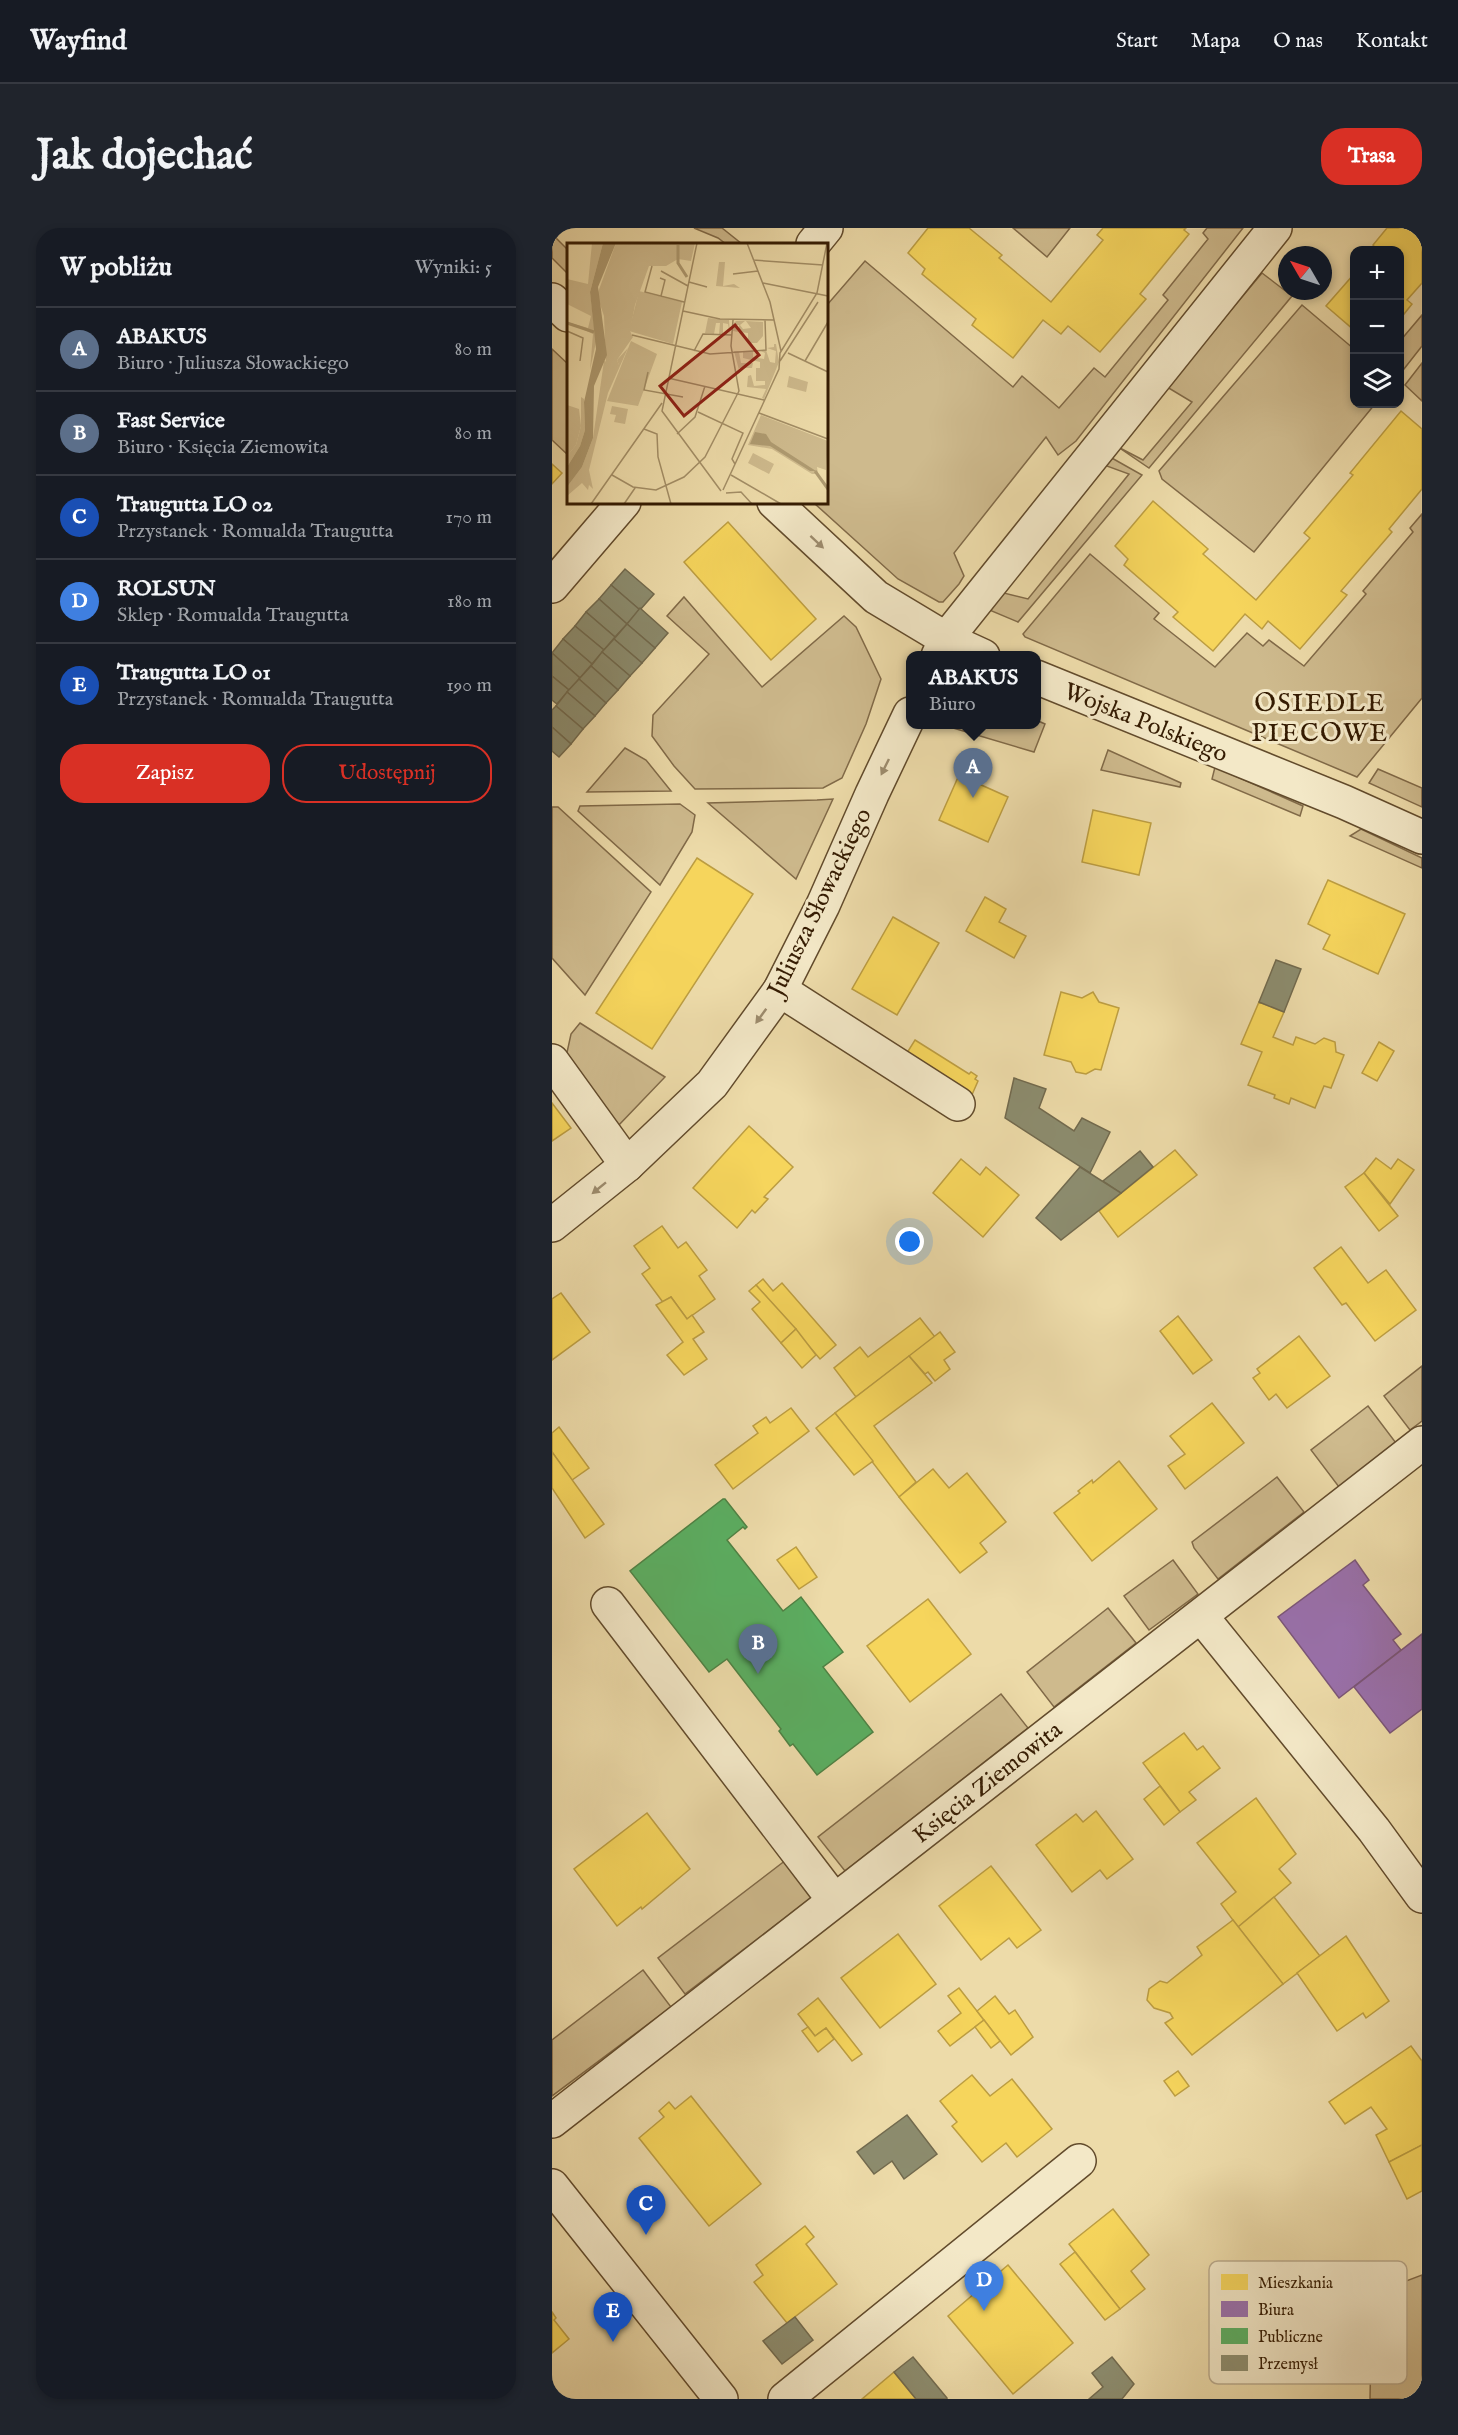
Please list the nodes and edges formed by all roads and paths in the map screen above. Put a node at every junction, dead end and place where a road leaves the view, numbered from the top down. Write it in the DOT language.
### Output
graph roads {
  1 [pos="826,228"];
  2 [pos="1275,228"];
  3 [pos="814,243"];
  4 [pos="552,300"];
  5 [pos="567,314"];
  6 [pos="622,504"];
  7 [pos="776,504"];
  8 [pos="552,586"];
  9 [pos="942,647"];
  10 [pos="960,651"];
  11 [pos="1041,679"];
  12 [pos="906,722"];
  13 [pos="1422,837"];
  14 [pos="780,990"];
  15 [pos="552,1061"];
  16 [pos="958,1104"];
  17 [pos="627,1165"];
  18 [pos="552,1225"];
  19 [pos="1422,1443"];
  20 [pos="608,1604"];
  21 [pos="1201,1616"];
  22 [pos="1422,1896"];
  23 [pos="834,1900"];
  24 [pos="552,2121"];
  25 [pos="1079,2161"];
  26 [pos="552,2186"];
  27 [pos="721,2399"];
  28 [pos="785,2399"];
  1 -- 3 [label="street"];
  2 -- 9 [label="street"];
  4 -- 5 [label="street"];
  6 -- 8 [label="street"];
  7 -- 9 [label="street, one-way"];
  9 -- 10 [label="street"];
  11 -- 13 [label="street, Wojska Polskiego"];
  12 -- 14 [label="street, Juliusza Słowackiego, one-way"];
  14 -- 16 [label="street"];
  14 -- 17 [label="street, Juliusza Słowackiego, one-way"];
  15 -- 17 [label="street"];
  17 -- 18 [label="street, Juliusza Słowackiego, one-way"];
  19 -- 21 [label="street, Księcia Ziemowita"];
  20 -- 23 [label="street"];
  21 -- 22 [label="street"];
  21 -- 23 [label="street, Księcia Ziemowita"];
  23 -- 24 [label="street, Księcia Ziemowita"];
  25 -- 28 [label="street"];
  26 -- 27 [label="street"];
}
